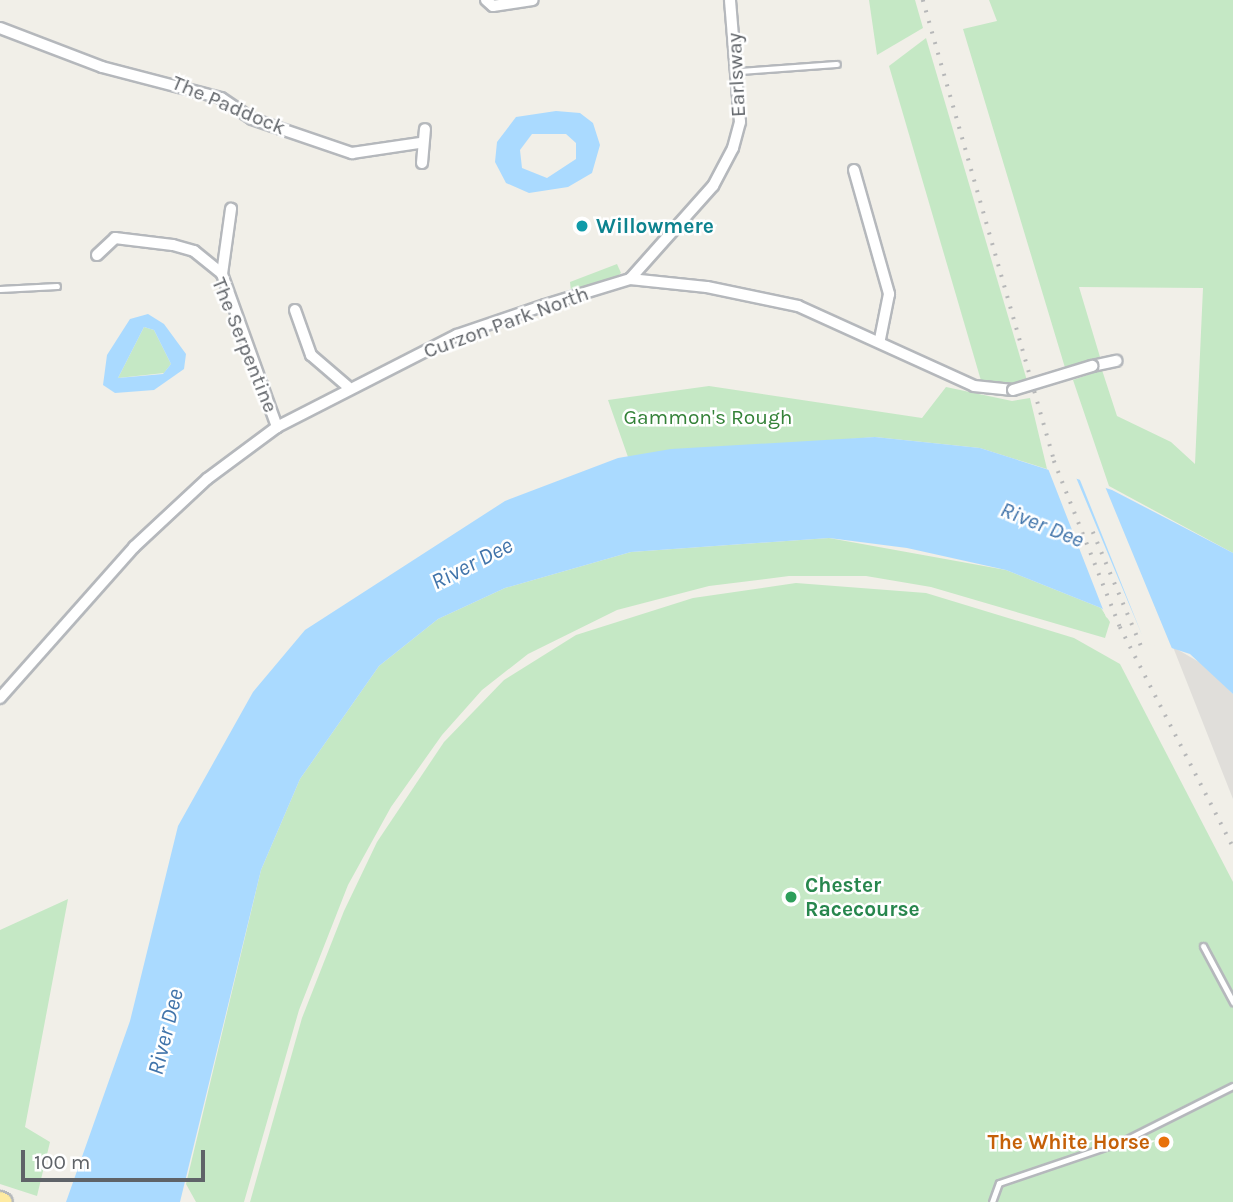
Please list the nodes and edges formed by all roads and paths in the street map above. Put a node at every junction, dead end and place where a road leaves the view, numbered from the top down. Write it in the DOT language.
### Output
graph roads {
  1 [pos="486,0"];
  2 [pos="533,0"];
  3 [pos="730,0"];
  4 [pos="0,28"];
  5 [pos="836,64"];
  6 [pos="739,71"];
  7 [pos="425,129"];
  8 [pos="420,143"];
  9 [pos="422,163"];
  10 [pos="854,170"];
  11 [pos="231,209"];
  12 [pos="97,255"];
  13 [pos="222,274"];
  14 [pos="630,279"];
  15 [pos="57,286"];
  16 [pos="0,289"];
  17 [pos="295,310"];
  18 [pos="880,339"];
  19 [pos="1116,361"];
  20 [pos="347,386"];
  21 [pos="277,427"];
  22 [pos="0,698"];
  23 [pos="1203,946"];
  24 [pos="1233,1002"];
  25 [pos="1233,1086"];
  26 [pos="992,1202"];
  1 -- 2 [label="street"];
  3 -- 6 [label="street, Earlsway"];
  4 -- 8 [label="street, The Paddock"];
  5 -- 6 [label="lane"];
  6 -- 14 [label="street, Earlsway"];
  7 -- 8 [label="street"];
  8 -- 9 [label="street"];
  10 -- 18 [label="street"];
  11 -- 13 [label="street"];
  12 -- 13 [label="street, The Serpentine"];
  13 -- 21 [label="street, The Serpentine"];
  14 -- 18 [label="street, Curzon Park North"];
  14 -- 20 [label="street, Curzon Park North"];
  15 -- 16 [label="lane"];
  17 -- 20 [label="street"];
  18 -- 19 [label="street, Curzon Park North, bridge"];
  20 -- 21 [label="street, Curzon Park North"];
  21 -- 22 [label="street, Curzon Park North"];
  23 -- 24 [label="lane"];
  25 -- 26 [label="lane"];
}
